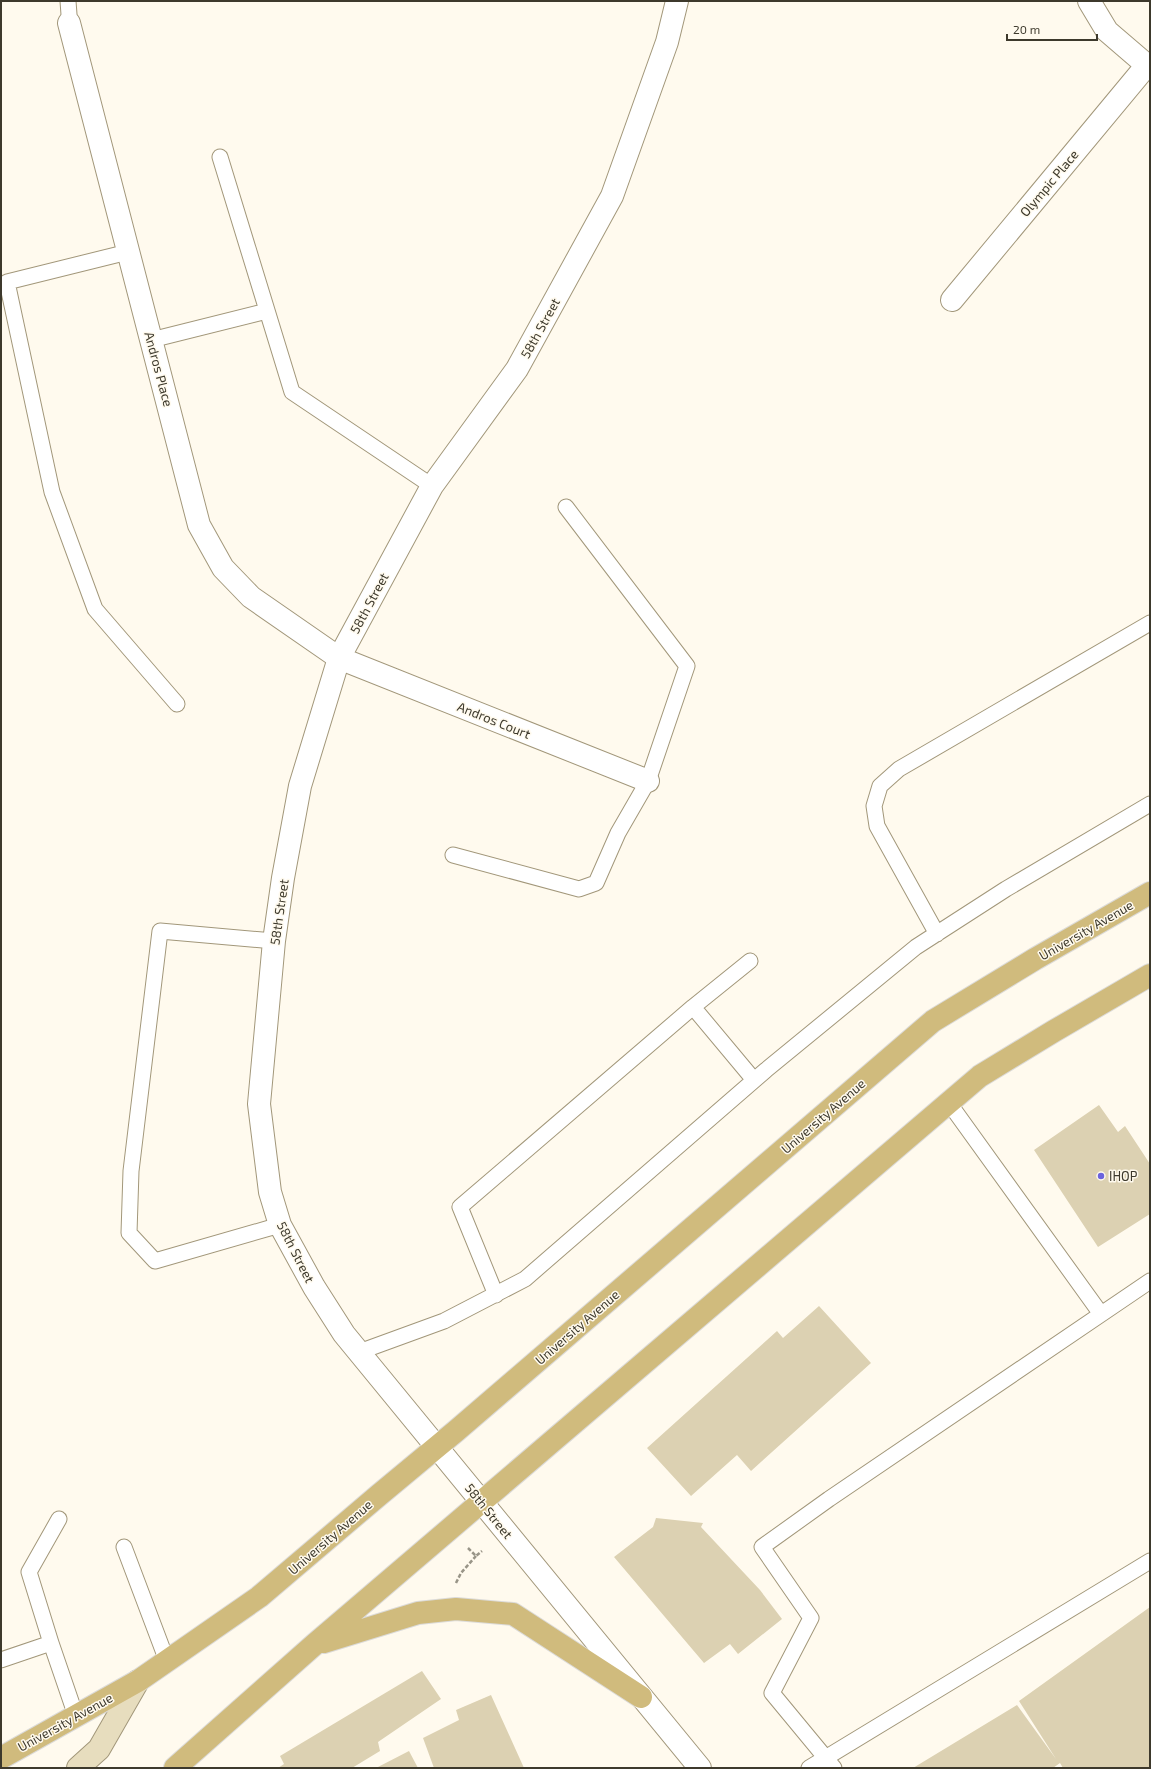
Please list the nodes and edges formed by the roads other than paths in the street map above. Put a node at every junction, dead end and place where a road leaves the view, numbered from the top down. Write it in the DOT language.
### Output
graph roads {
  1 [pos="68,1"];
  2 [pos="677,1"];
  3 [pos="1089,1"];
  4 [pos="70,26"];
  5 [pos="1149,66"];
  6 [pos="220,157"];
  7 [pos="128,252"];
  8 [pos="952,300"];
  9 [pos="268,311"];
  10 [pos="151,340"];
  11 [pos="432,486"];
  12 [pos="566,507"];
  13 [pos="1150,623"];
  14 [pos="339,658"];
  15 [pos="177,704"];
  16 [pos="648,781"];
  17 [pos="1150,804"];
  18 [pos="453,855"];
  19 [pos="1150,893"];
  20 [pos="938,934"];
  21 [pos="274,941"];
  22 [pos="750,961"];
  23 [pos="1150,975"];
  24 [pos="693,1007"];
  25 [pos="754,1080"];
  26 [pos="949,1103"];
  27 [pos="280,1225"];
  28 [pos="1150,1281"];
  29 [pos="496,1295"];
  30 [pos="1101,1314"];
  31 [pos="359,1352"];
  32 [pos="437,1447"];
  33 [pos="481,1503"];
  34 [pos="59,1519"];
  35 [pos="124,1547"];
  36 [pos="1150,1561"];
  37 [pos="51,1643"];
  38 [pos="315,1644"];
  39 [pos="1,1660"];
  40 [pos="167,1661"];
  41 [pos="138,1681"];
  42 [pos="641,1696"];
  43 [pos="76,1716"];
  44 [pos="1,1758"];
  45 [pos="830,1763"];
  46 [pos="78,1768"];
  47 [pos="175,1768"];
  48 [pos="700,1768"];
  49 [pos="809,1768"];
  1 -- 4 [label="lane"];
  2 -- 11 [label="street, 58th Street"];
  3 -- 5 [label="street"];
  4 -- 7 [label="street, Andros Place"];
  5 -- 8 [label="street, Olympic Place"];
  6 -- 9 [label="lane"];
  7 -- 10 [label="street, Andros Place"];
  7 -- 15 [label="lane"];
  9 -- 10 [label="lane"];
  9 -- 11 [label="lane"];
  10 -- 14 [label="street, Andros Place"];
  11 -- 14 [label="street, 58th Street"];
  12 -- 16 [label="lane"];
  13 -- 20 [label="lane"];
  14 -- 16 [label="street, Andros Court"];
  14 -- 21 [label="street, 58th Street"];
  16 -- 18 [label="lane"];
  17 -- 20 [label="lane"];
  19 -- 32 [label="main road, University Avenue"];
  20 -- 25 [label="lane"];
  21 -- 27 [label="street, 58th Street"];
  21 -- 27 [label="lane"];
  22 -- 24 [label="lane"];
  23 -- 26 [label="main road"];
  24 -- 25 [label="lane"];
  24 -- 29 [label="lane"];
  25 -- 29 [label="lane"];
  26 -- 30 [label="lane"];
  26 -- 33 [label="main road"];
  27 -- 31 [label="street, 58th Street"];
  28 -- 30 [label="lane"];
  29 -- 31 [label="lane"];
  30 -- 45 [label="lane"];
  31 -- 32 [label="street, 58th Street"];
  32 -- 33 [label="street, 58th Street"];
  32 -- 40 [label="main road, University Avenue"];
  33 -- 38 [label="main road"];
  33 -- 42 [label="street, 58th Street"];
  34 -- 37 [label="lane"];
  35 -- 40 [label="lane"];
  36 -- 45 [label="lane"];
  37 -- 39 [label="lane"];
  37 -- 43 [label="lane"];
  38 -- 42 [label="main road"];
  38 -- 47 [label="main road"];
  40 -- 41 [label="main road, University Avenue"];
  41 -- 43 [label="main road, University Avenue"];
  41 -- 46 [label="main road"];
  42 -- 48 [label="street, 58th Street"];
  43 -- 44 [label="main road, University Avenue"];
  45 -- 49 [label="lane"];
}
